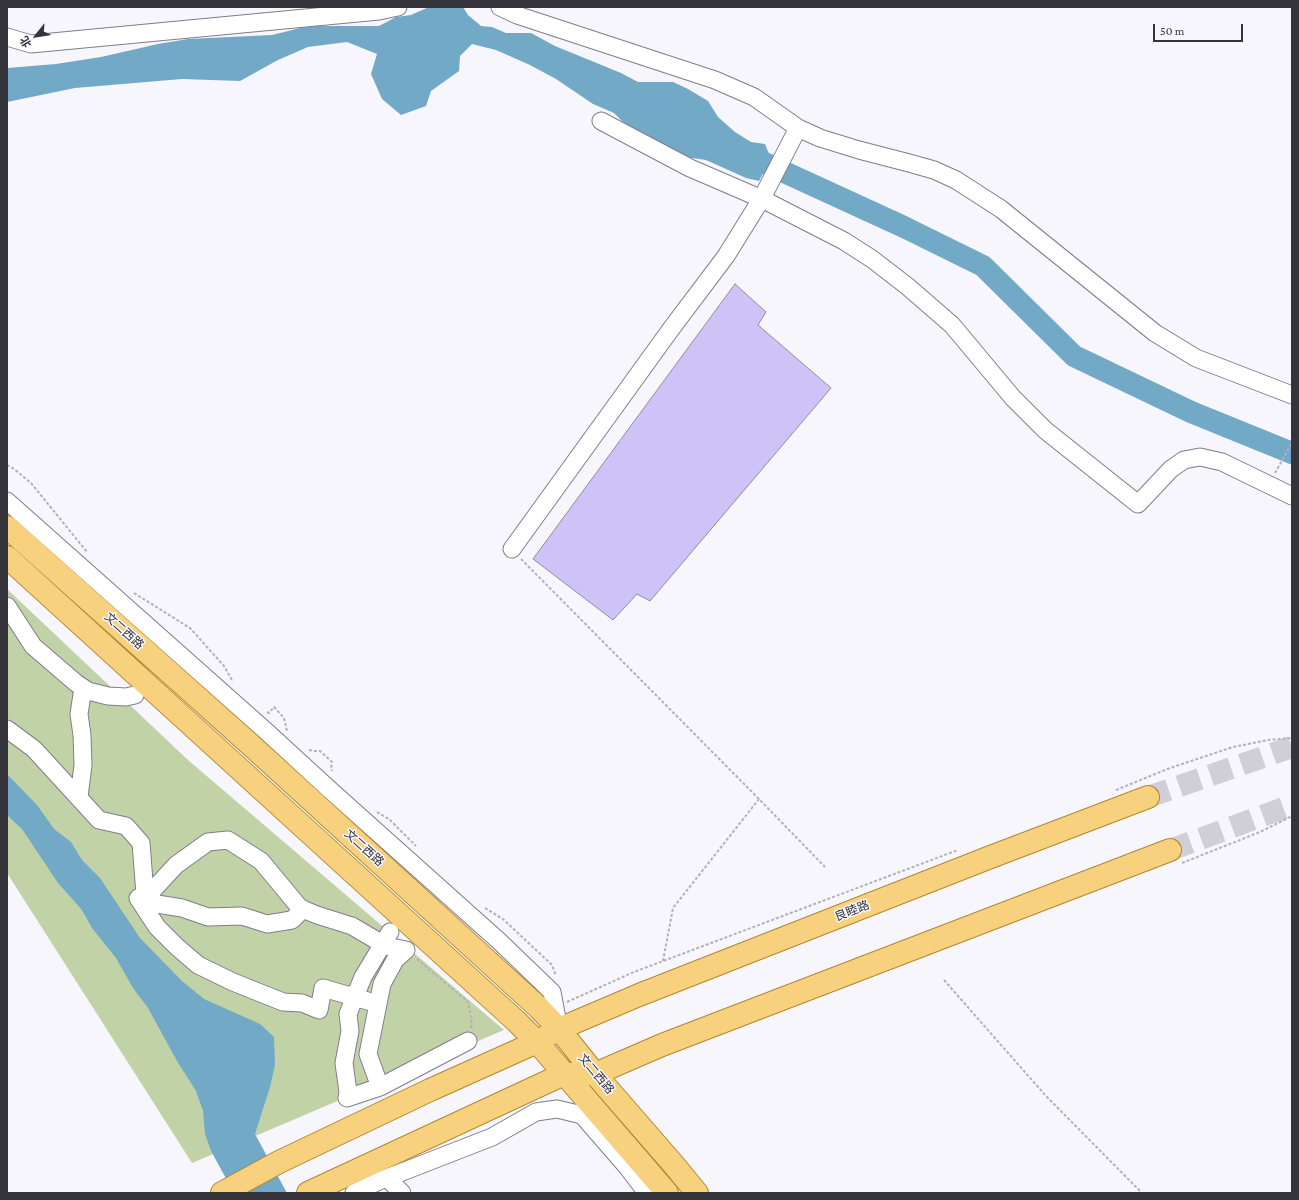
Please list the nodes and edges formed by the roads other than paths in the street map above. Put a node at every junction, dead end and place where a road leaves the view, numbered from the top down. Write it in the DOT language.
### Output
graph roads {
  1 [pos="398,7"];
  2 [pos="500,7"];
  3 [pos="7,37"];
  4 [pos="601,121"];
  5 [pos="798,129"];
  6 [pos="762,198"];
  7 [pos="1292,395"];
  8 [pos="1292,496"];
  9 [pos="7,501"];
  10 [pos="7,526"];
  11 [pos="512,549"];
  12 [pos="7,558"];
  13 [pos="7,606"];
  14 [pos="83,688"];
  15 [pos="135,695"];
  16 [pos="7,729"];
  17 [pos="79,797"];
  18 [pos="1148,797"];
  19 [pos="1170,850"];
  20 [pos="144,894"];
  21 [pos="303,909"];
  22 [pos="386,938"];
  23 [pos="355,997"];
  24 [pos="378,1004"];
  25 [pos="559,1030"];
  26 [pos="468,1041"];
  27 [pos="537,1042"];
  28 [pos="564,1074"];
  29 [pos="595,1074"];
  30 [pos="380,1087"];
  31 [pos="387,1178"];
  32 [pos="224,1192"];
  33 [pos="308,1193"];
  34 [pos="354,1193"];
  35 [pos="402,1193"];
  36 [pos="646,1193"];
  37 [pos="667,1193"];
  38 [pos="697,1193"];
  1 -- 3 [label="street"];
  2 -- 5 [label="street"];
  4 -- 6 [label="street"];
  5 -- 6 [label="street"];
  5 -- 7 [label="street"];
  6 -- 8 [label="street"];
  6 -- 11 [label="street"];
  9 -- 25 [label="street"];
  10 -- 25 [label="main road, 文二西路"];
  12 -- 27 [label="main road, 文二西路"];
  13 -- 14 [label="street"];
  14 -- 15 [label="street"];
  14 -- 17 [label="street"];
  16 -- 17 [label="street"];
  17 -- 20 [label="street"];
  18 -- 25 [label="main road, 良睦路"];
  19 -- 29 [label="main road"];
  20 -- 21 [label="street"];
  20 -- 21 [label="street"];
  20 -- 23 [label="street"];
  21 -- 22 [label="street"];
  22 -- 23 [label="street"];
  22 -- 24 [label="street"];
  23 -- 24 [label="street"];
  23 -- 30 [label="street"];
  24 -- 30 [label="street"];
  25 -- 27 [label="main road, 良睦路"];
  25 -- 29 [label="main road, 文二西路"];
  26 -- 30 [label="street"];
  27 -- 28 [label="main road, 文二西路"];
  27 -- 32 [label="main road, 良睦路"];
  28 -- 29 [label="main road"];
  28 -- 33 [label="main road"];
  28 -- 37 [label="main road, 文二西路"];
  29 -- 38 [label="main road, 文二西路"];
  31 -- 34 [label="street"];
  31 -- 35 [label="street"];
  31 -- 36 [label="street"];
}
